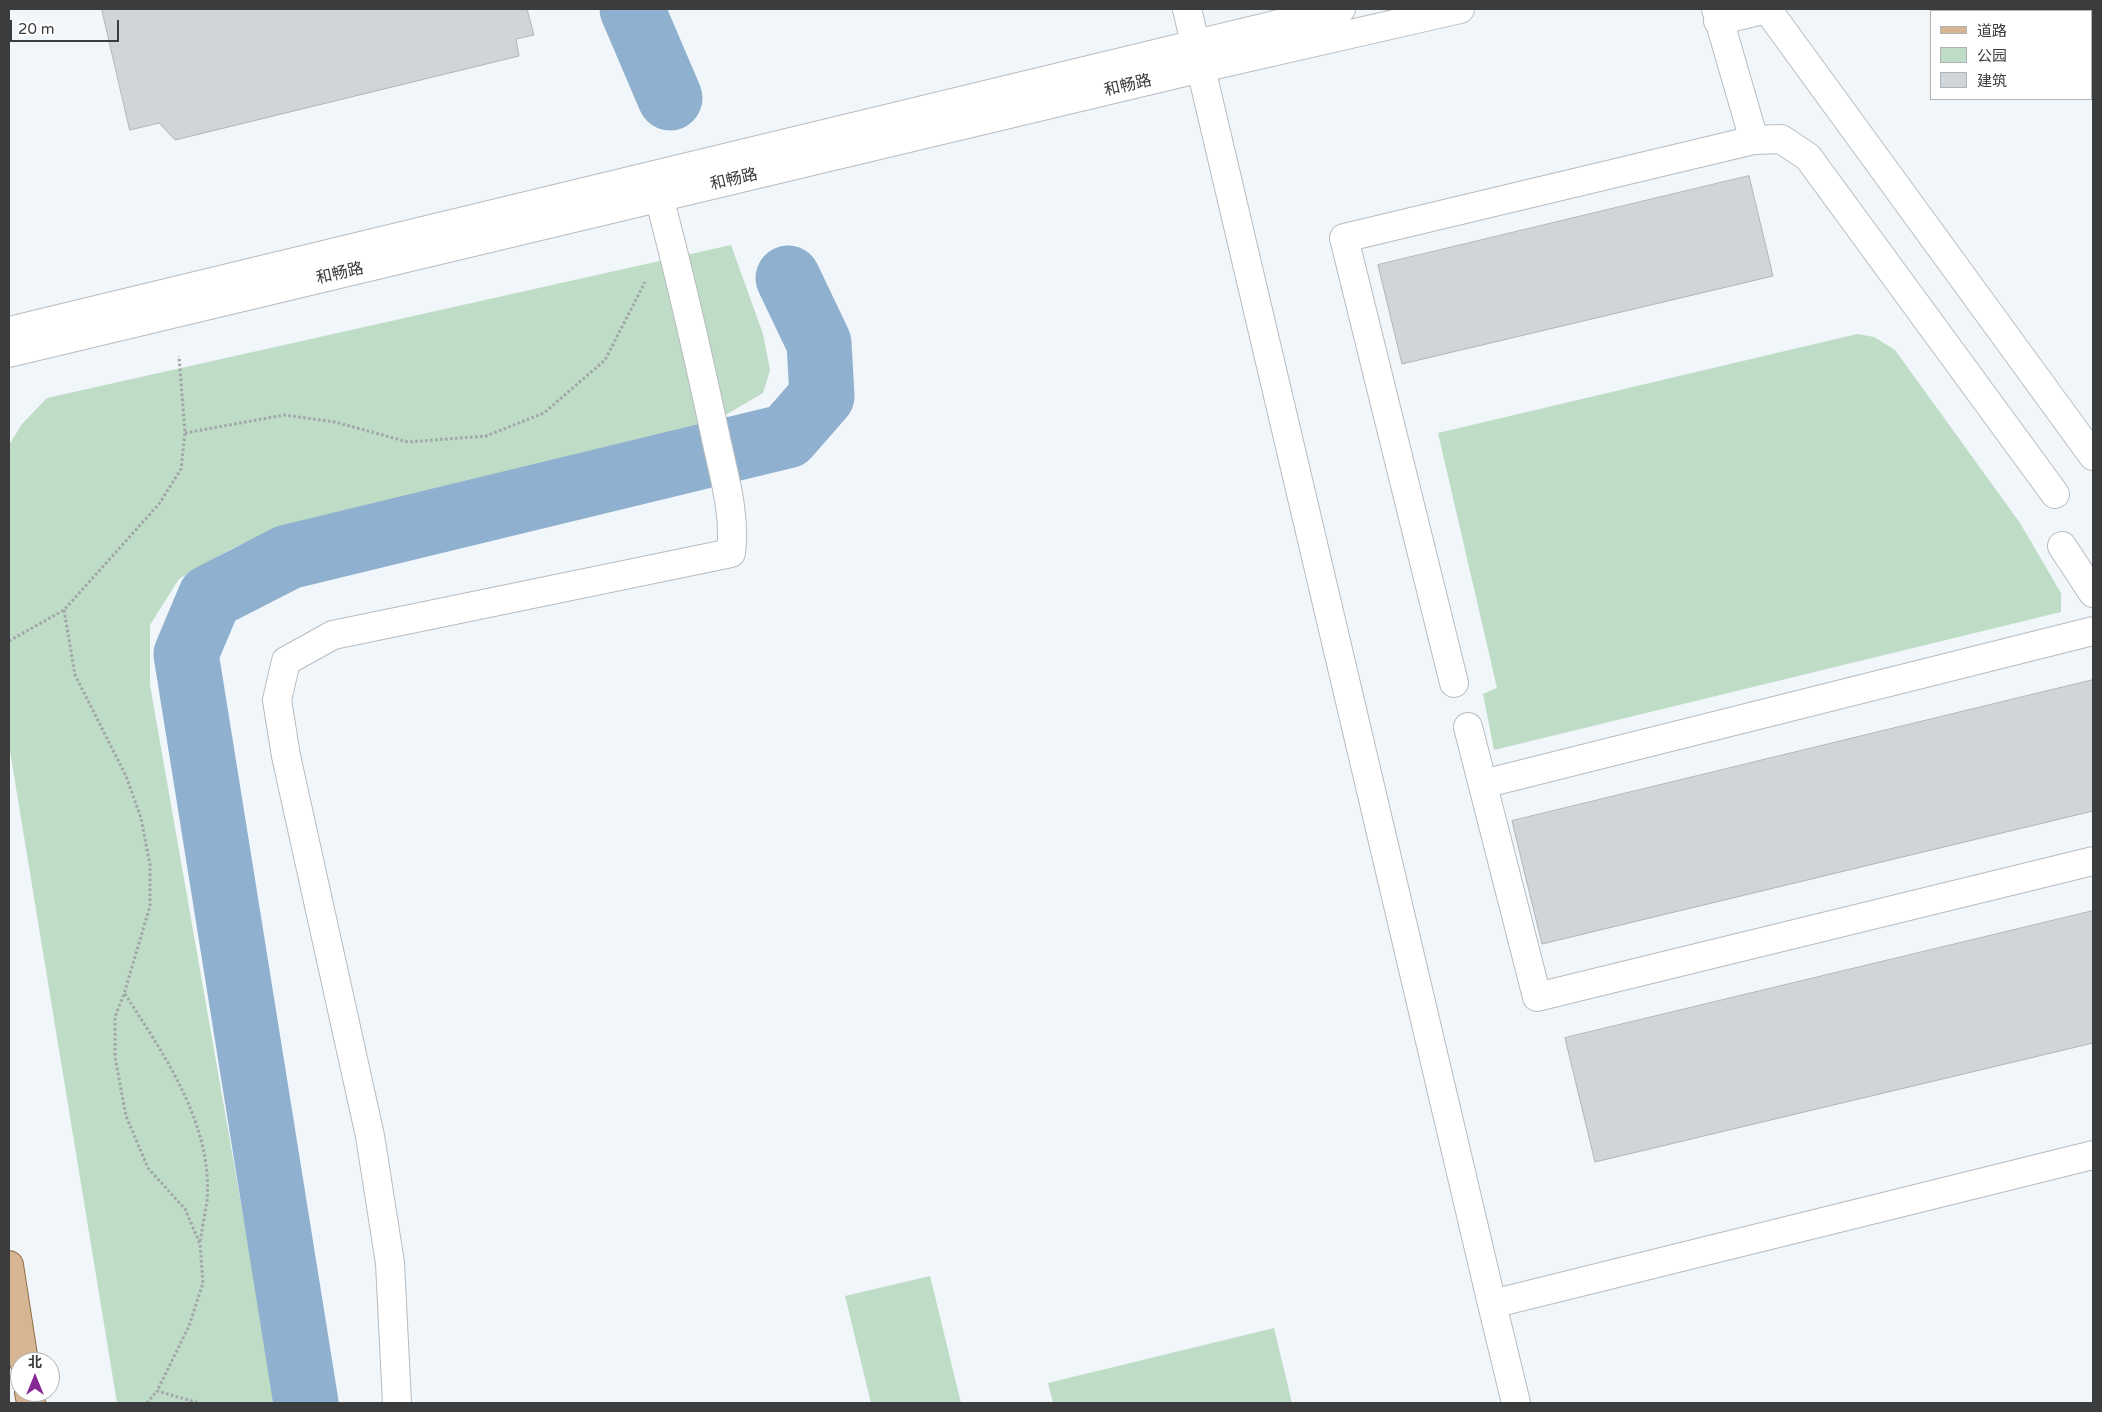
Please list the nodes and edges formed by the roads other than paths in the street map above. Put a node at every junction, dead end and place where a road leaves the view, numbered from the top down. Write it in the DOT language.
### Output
graph roads {
  1 [pos="1187,9"];
  2 [pos="1341,9"];
  3 [pos="1460,9"];
  4 [pos="1717,15"];
  5 [pos="1199,56"];
  6 [pos="1754,140"];
  7 [pos="659,197"];
  8 [pos="9,331"];
  9 [pos="9,353"];
  10 [pos="2093,456"];
  11 [pos="2055,494"];
  12 [pos="2062,546"];
  13 [pos="2093,593"];
  14 [pos="2093,631"];
  15 [pos="1454,683"];
  16 [pos="1468,727"];
  17 [pos="1483,784"];
  18 [pos="2093,861"];
  19 [pos="2093,1155"];
  20 [pos="9,1265"];
  21 [pos="1492,1304"];
  22 [pos="22,1352"];
  23 [pos="397,1403"];
  24 [pos="1516,1403"];
  1 -- 5 [label="street"];
  2 -- 5 [label="street, 和畅路"];
  3 -- 5 [label="street, 和畅路"];
  4 -- 6 [label="street"];
  4 -- 10 [label="street"];
  5 -- 7 [label="street, 和畅路"];
  5 -- 8 [label="street, 和畅路"];
  5 -- 21 [label="street"];
  6 -- 11 [label="street"];
  6 -- 15 [label="street"];
  7 -- 9 [label="street, 和畅路"];
  7 -- 23 [label="street"];
  12 -- 13 [label="street"];
  14 -- 17 [label="street"];
  16 -- 17 [label="street"];
  17 -- 18 [label="street"];
  19 -- 21 [label="street"];
  20 -- 22 [label="main road"];
  21 -- 24 [label="street"];
}
